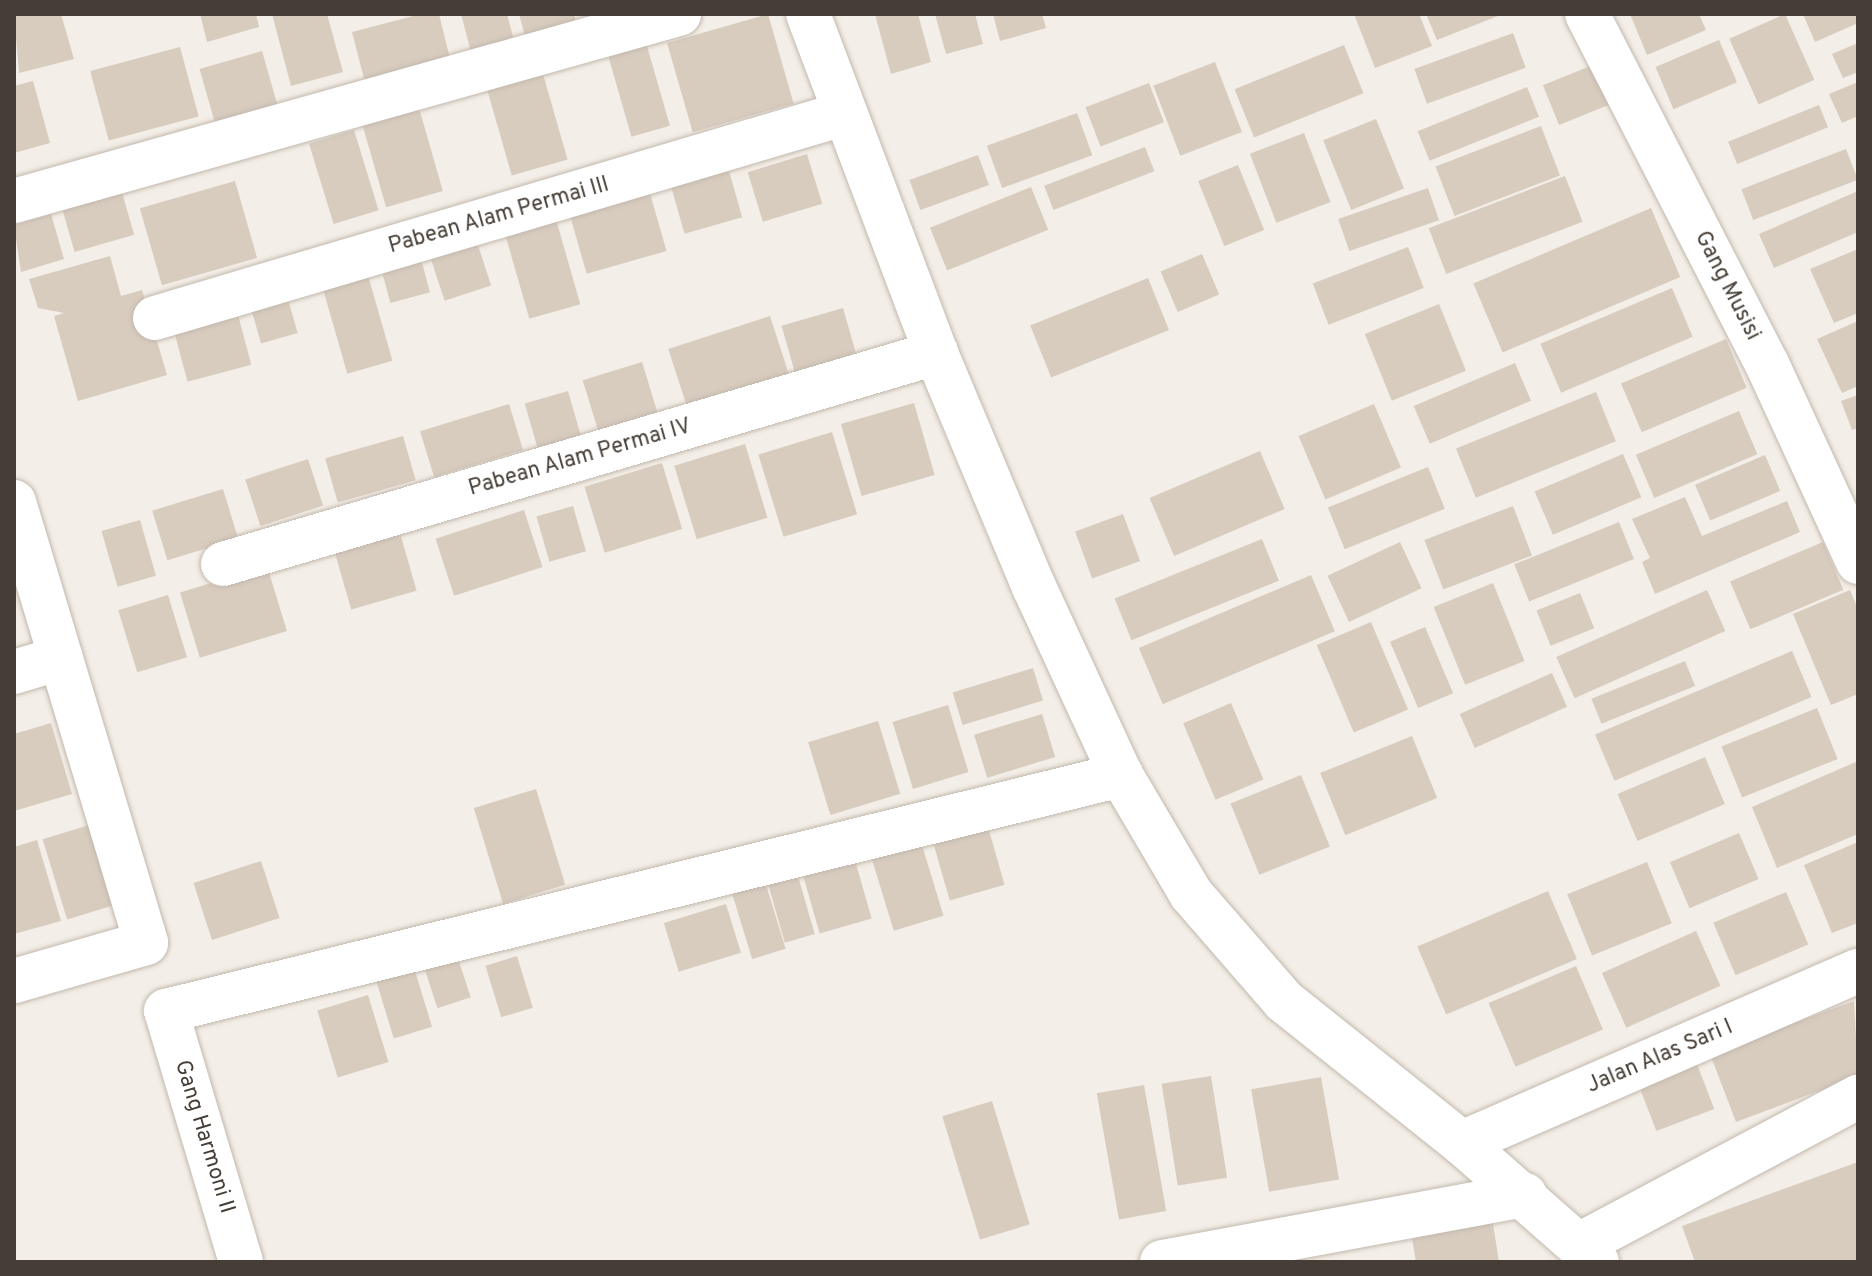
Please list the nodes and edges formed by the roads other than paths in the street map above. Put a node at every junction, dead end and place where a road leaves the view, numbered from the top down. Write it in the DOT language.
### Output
graph roads {
  1 [pos="679,14"];
  2 [pos="808,14"];
  3 [pos="1587,14"];
  4 [pos="843,114"];
  5 [pos="14,201"];
  6 [pos="155,318"];
  7 [pos="936,353"];
  8 [pos="14,502"];
  9 [pos="1858,562"];
  10 [pos="223,564"];
  11 [pos="61,658"];
  12 [pos="14,672"];
  13 [pos="1121,775"];
  14 [pos="1858,971"];
  15 [pos="14,981"];
  16 [pos="1858,1097"];
  17 [pos="1462,1143"];
  18 [pos="1525,1195"];
  19 [pos="1589,1253"];
  20 [pos="241,1262"];
  21 [pos="1162,1262"];
  1 -- 5 [label="street"];
  2 -- 4 [label="street"];
  3 -- 9 [label="street, Gang Musisi"];
  4 -- 6 [label="street, Pabean Alam Permai III"];
  4 -- 7 [label="street"];
  7 -- 10 [label="street, Pabean Alam Permai IV"];
  7 -- 13 [label="street"];
  8 -- 11 [label="street"];
  11 -- 12 [label="street"];
  11 -- 15 [label="street"];
  13 -- 17 [label="street"];
  13 -- 20 [label="street, Gang Harmoni II"];
  14 -- 17 [label="street, Jalan Alas Sari I"];
  16 -- 19 [label="street"];
  17 -- 18 [label="street"];
  18 -- 19 [label="street"];
  18 -- 21 [label="street"];
}
